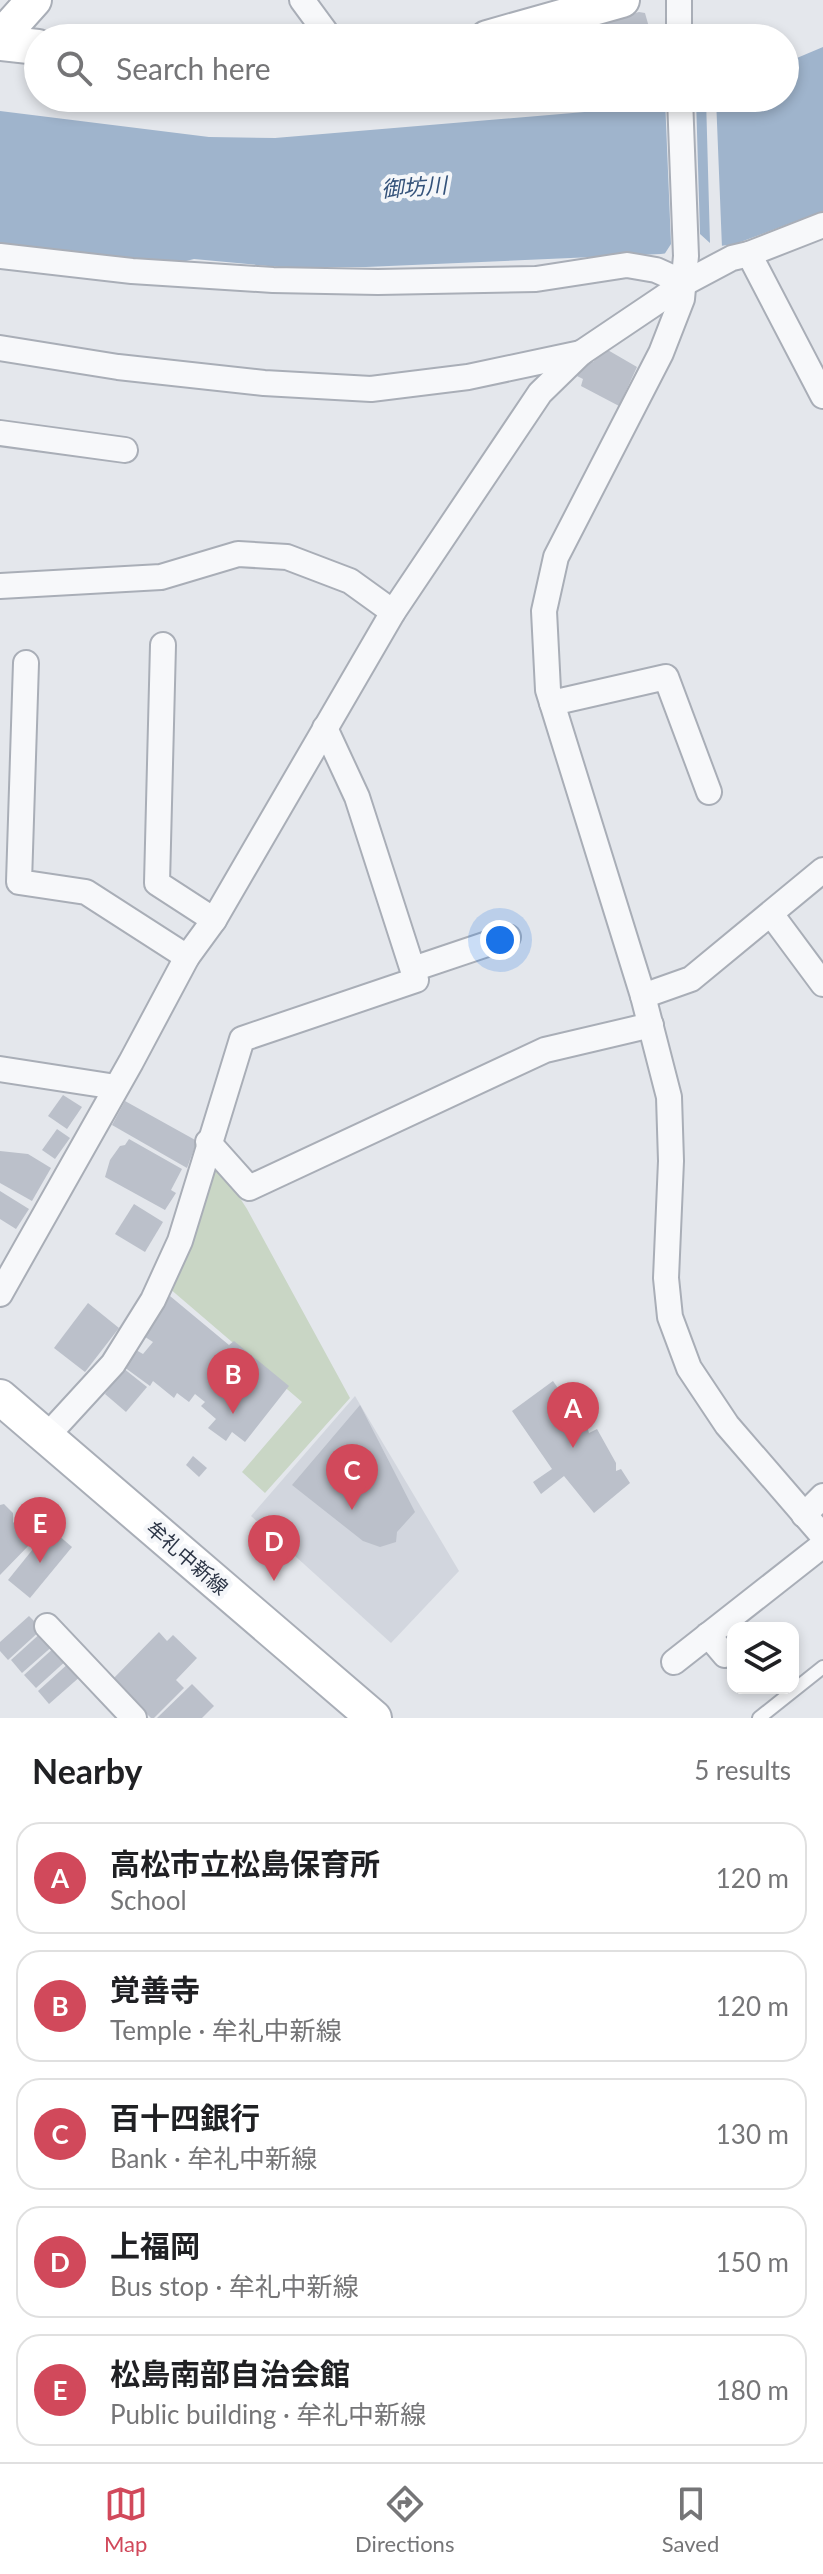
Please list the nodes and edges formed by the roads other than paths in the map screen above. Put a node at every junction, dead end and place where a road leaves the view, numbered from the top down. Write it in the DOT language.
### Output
graph roads {
  1 [pos="34,0"];
  2 [pos="302,0"];
  3 [pos="622,0"];
  4 [pos="679,0"];
  5 [pos="320,24"];
  6 [pos="537,24"];
  7 [pos="679,24"];
  8 [pos="0,40"];
  9 [pos="24,44"];
  10 [pos="681,112"];
  11 [pos="823,225"];
  12 [pos="749,254"];
  13 [pos="0,256"];
  14 [pos="685,283"];
  15 [pos="0,348"];
  16 [pos="581,353"];
  17 [pos="823,396"];
  18 [pos="0,433"];
  19 [pos="125,450"];
  20 [pos="0,586"];
  21 [pos="393,612"];
  22 [pos="163,645"];
  23 [pos="26,663"];
  24 [pos="552,703"];
  25 [pos="325,728"];
  26 [pos="709,792"];
  27 [pos="823,870"];
  28 [pos="771,914"];
  29 [pos="214,920"];
  30 [pos="508,937"];
  31 [pos="187,957"];
  32 [pos="413,969"];
  33 [pos="823,984"];
  34 [pos="643,996"];
  35 [pos="651,1025"];
  36 [pos="0,1069"];
  37 [pos="116,1087"];
  38 [pos="208,1142"];
  39 [pos="0,1294"];
  40 [pos="0,1397"];
  41 [pos="46,1437"];
  42 [pos="823,1496"];
  43 [pos="804,1515"];
  44 [pos="823,1536"];
  45 [pos="823,1545"];
  46 [pos="47,1626"];
  47 [pos="708,1635"];
  48 [pos="725,1655"];
  49 [pos="674,1662"];
  50 [pos="823,1667"];
  51 [pos="134,1718"];
  52 [pos="374,1718"];
  53 [pos="759,1718"];
  1 -- 8 [label="main road"];
  2 -- 5 [label="street"];
  3 -- 6 [label="main road"];
  4 -- 7 [label="street"];
  8 -- 9 [label="main road"];
  10 -- 14 [label="street"];
  11 -- 12 [label="street"];
  12 -- 14 [label="street"];
  12 -- 17 [label="street"];
  13 -- 14 [label="street"];
  14 -- 16 [label="street"];
  14 -- 24 [label="street"];
  15 -- 16 [label="street"];
  16 -- 21 [label="street"];
  18 -- 19 [label="street"];
  20 -- 21 [label="street"];
  21 -- 25 [label="street"];
  22 -- 29 [label="street"];
  23 -- 31 [label="street"];
  24 -- 26 [label="street"];
  24 -- 34 [label="street"];
  25 -- 29 [label="street"];
  25 -- 32 [label="street"];
  27 -- 28 [label="street"];
  28 -- 33 [label="street"];
  28 -- 34 [label="street"];
  29 -- 31 [label="street"];
  30 -- 32 [label="street"];
  31 -- 37 [label="street"];
  32 -- 38 [label="street"];
  34 -- 35 [label="street"];
  35 -- 38 [label="street"];
  35 -- 43 [label="street"];
  36 -- 37 [label="street"];
  37 -- 39 [label="street"];
  38 -- 41 [label="street"];
  40 -- 41 [label="main road, 牟礼中新線"];
  41 -- 52 [label="main road, 牟礼中新線"];
  42 -- 43 [label="street"];
  43 -- 44 [label="street"];
  45 -- 47 [label="street"];
  46 -- 51 [label="street"];
  47 -- 48 [label="street"];
  47 -- 49 [label="street"];
  50 -- 53 [label="lane"];
}
